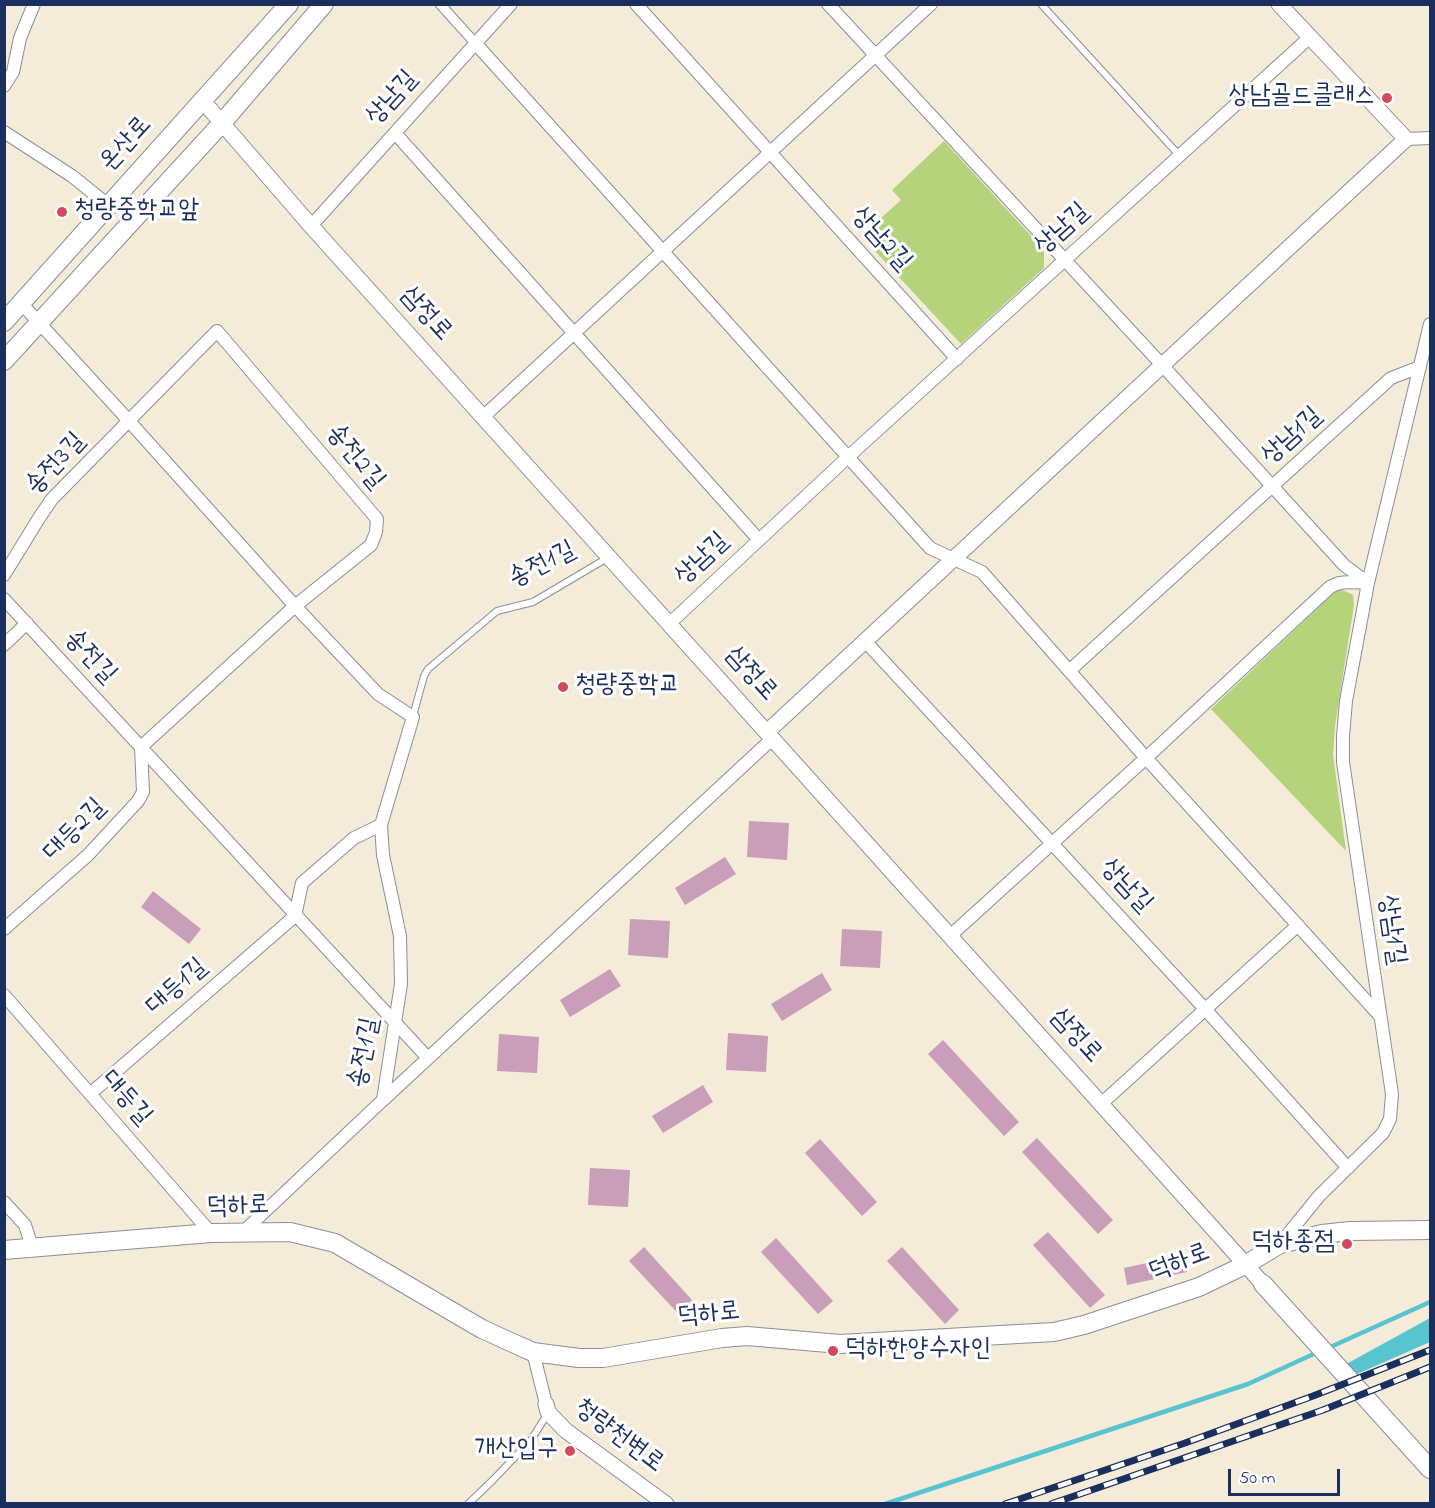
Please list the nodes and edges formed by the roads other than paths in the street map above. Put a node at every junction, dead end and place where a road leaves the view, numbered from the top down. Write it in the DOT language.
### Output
graph roads {
  1 [pos="34,4"];
  2 [pos="289,4"];
  3 [pos="324,4"];
  4 [pos="440,4"];
  5 [pos="511,4"];
  6 [pos="636,4"];
  7 [pos="828,4"];
  8 [pos="931,4"];
  9 [pos="1041,4"];
  10 [pos="1279,4"];
  11 [pos="1310,37"];
  12 [pos="476,44"];
  13 [pos="875,56"];
  14 [pos="4,86"];
  15 [pos="202,100"];
  16 [pos="222,123"];
  17 [pos="4,132"];
  18 [pos="395,133"];
  19 [pos="1431,138"];
  20 [pos="1406,139"];
  21 [pos="769,152"];
  22 [pos="1180,155"];
  23 [pos="108,205"];
  24 [pos="311,226"];
  25 [pos="663,251"];
  26 [pos="1065,261"];
  27 [pos="21,303"];
  28 [pos="4,322"];
  29 [pos="39,322"];
  30 [pos="1431,324"];
  31 [pos="217,332"];
  32 [pos="574,333"];
  33 [pos="957,359"];
  34 [pos="4,361"];
  35 [pos="1162,365"];
  36 [pos="1420,367"];
  37 [pos="483,417"];
  38 [pos="129,421"];
  39 [pos="848,457"];
  40 [pos="1272,486"];
  41 [pos="759,540"];
  42 [pos="609,557"];
  43 [pos="954,558"];
  44 [pos="4,575"];
  45 [pos="1368,583"];
  46 [pos="4,599"];
  47 [pos="295,606"];
  48 [pos="27,623"];
  49 [pos="669,624"];
  50 [pos="865,641"];
  51 [pos="4,645"];
  52 [pos="1069,671"];
  53 [pos="413,717"];
  54 [pos="770,735"];
  55 [pos="141,747"];
  56 [pos="1146,758"];
  57 [pos="381,825"];
  58 [pos="1052,844"];
  59 [pos="296,915"];
  60 [pos="1298,925"];
  61 [pos="4,929"];
  62 [pos="950,936"];
  63 [pos="4,995"];
  64 [pos="1205,1009"];
  65 [pos="1380,1016"];
  66 [pos="395,1023"];
  67 [pos="427,1057"];
  68 [pos="90,1094"];
  69 [pos="383,1100"];
  70 [pos="1101,1104"];
  71 [pos="1348,1168"];
  72 [pos="4,1202"];
  73 [pos="1431,1230"];
  74 [pos="211,1233"];
  75 [pos="242,1233"];
  76 [pos="1280,1244"];
  77 [pos="32,1247"];
  78 [pos="4,1250"];
  79 [pos="1245,1265"];
  80 [pos="1263,1284"];
  81 [pos="533,1352"];
  82 [pos="547,1408"];
  83 [pos="1426,1463"];
  84 [pos="468,1503"];
  85 [pos="666,1503"];
  1 -- 14 [label="street"];
  2 -- 15 [label="main road, 온산로"];
  3 -- 16 [label="main road"];
  4 -- 12 [label="street"];
  5 -- 12 [label="street, 상남길"];
  6 -- 21 [label="street, 상남2길"];
  7 -- 13 [label="street"];
  8 -- 13 [label="street"];
  9 -- 22 [label="lane"];
  10 -- 11 [label="street"];
  11 -- 20 [label="street"];
  11 -- 22 [label="street, 상남길"];
  12 -- 18 [label="street, 상남길"];
  12 -- 25 [label="street"];
  13 -- 21 [label="street"];
  13 -- 26 [label="street"];
  15 -- 16 [label="street, 삼정로"];
  15 -- 23 [label="main road, 온산로"];
  16 -- 24 [label="street, 삼정로"];
  16 -- 29 [label="main road"];
  17 -- 23 [label="street"];
  18 -- 24 [label="street, 상남길"];
  18 -- 32 [label="street"];
  19 -- 20 [label="street"];
  20 -- 35 [label="street"];
  21 -- 25 [label="street"];
  21 -- 33 [label="street, 상남2길"];
  22 -- 26 [label="street, 상남길"];
  23 -- 27 [label="main road, 온산로"];
  24 -- 37 [label="street, 삼정로"];
  25 -- 32 [label="street"];
  25 -- 39 [label="street"];
  26 -- 33 [label="street, 상남길"];
  26 -- 35 [label="street"];
  27 -- 28 [label="main road, 온산로"];
  27 -- 29 [label="street"];
  29 -- 34 [label="main road"];
  29 -- 38 [label="street"];
  30 -- 36 [label="street, 상남1길"];
  31 -- 38 [label="street, 송전3길"];
  31 -- 47 [label="street, 송전2길"];
  32 -- 37 [label="street"];
  32 -- 41 [label="street"];
  33 -- 39 [label="street, 상남길"];
  35 -- 40 [label="street"];
  35 -- 43 [label="street"];
  36 -- 40 [label="street, 상남1길"];
  36 -- 45 [label="street, 상남1길"];
  37 -- 42 [label="street, 삼정로"];
  38 -- 44 [label="street, 송전3길"];
  38 -- 47 [label="street"];
  39 -- 41 [label="street, 상남길"];
  39 -- 43 [label="street"];
  40 -- 45 [label="street"];
  40 -- 52 [label="street, 상남1길"];
  41 -- 49 [label="street, 상남길"];
  42 -- 49 [label="street, 삼정로"];
  42 -- 53 [label="lane, 송전1길"];
  43 -- 50 [label="street"];
  43 -- 52 [label="street"];
  45 -- 56 [label="street"];
  45 -- 65 [label="street, 상남1길"];
  46 -- 48 [label="street, 송전길"];
  47 -- 53 [label="street"];
  47 -- 55 [label="street, 송전2길"];
  48 -- 51 [label="street"];
  48 -- 55 [label="street, 송전길"];
  49 -- 54 [label="street, 삼정로"];
  50 -- 54 [label="street"];
  50 -- 58 [label="street, 상남길"];
  52 -- 56 [label="street"];
  53 -- 57 [label="street, 송전1길"];
  54 -- 62 [label="street, 삼정로"];
  54 -- 67 [label="street"];
  55 -- 59 [label="street, 송전길"];
  55 -- 61 [label="street, 대등2길"];
  56 -- 58 [label="street"];
  56 -- 60 [label="street"];
  57 -- 59 [label="street"];
  57 -- 66 [label="street, 송전1길"];
  58 -- 62 [label="street"];
  58 -- 64 [label="street, 상남길"];
  59 -- 66 [label="street, 송전길"];
  59 -- 68 [label="street, 대등1길"];
  60 -- 64 [label="street"];
  60 -- 65 [label="street"];
  62 -- 70 [label="street, 삼정로"];
  63 -- 68 [label="street, 대등길"];
  64 -- 70 [label="street"];
  64 -- 71 [label="street, 상남길"];
  65 -- 71 [label="street, 상남1길"];
  66 -- 67 [label="street, 송전길"];
  66 -- 69 [label="street, 송전1길"];
  67 -- 69 [label="street"];
  68 -- 74 [label="street, 대등길"];
  69 -- 75 [label="street, 송전1길"];
  70 -- 79 [label="street, 삼정로"];
  71 -- 76 [label="street, 상남1길"];
  72 -- 77 [label="street"];
  73 -- 76 [label="main road, 덕하로"];
  74 -- 75 [label="main road, 덕하로"];
  74 -- 77 [label="main road, 덕하로"];
  75 -- 81 [label="main road, 덕하로"];
  76 -- 79 [label="main road, 덕하로"];
  77 -- 78 [label="main road, 덕하로"];
  79 -- 80 [label="street, 삼정로"];
  79 -- 81 [label="main road, 덕하로"];
  80 -- 83 [label="main road"];
  81 -- 82 [label="street"];
  82 -- 84 [label="lane"];
  82 -- 85 [label="street, 청량천변로"];
}
